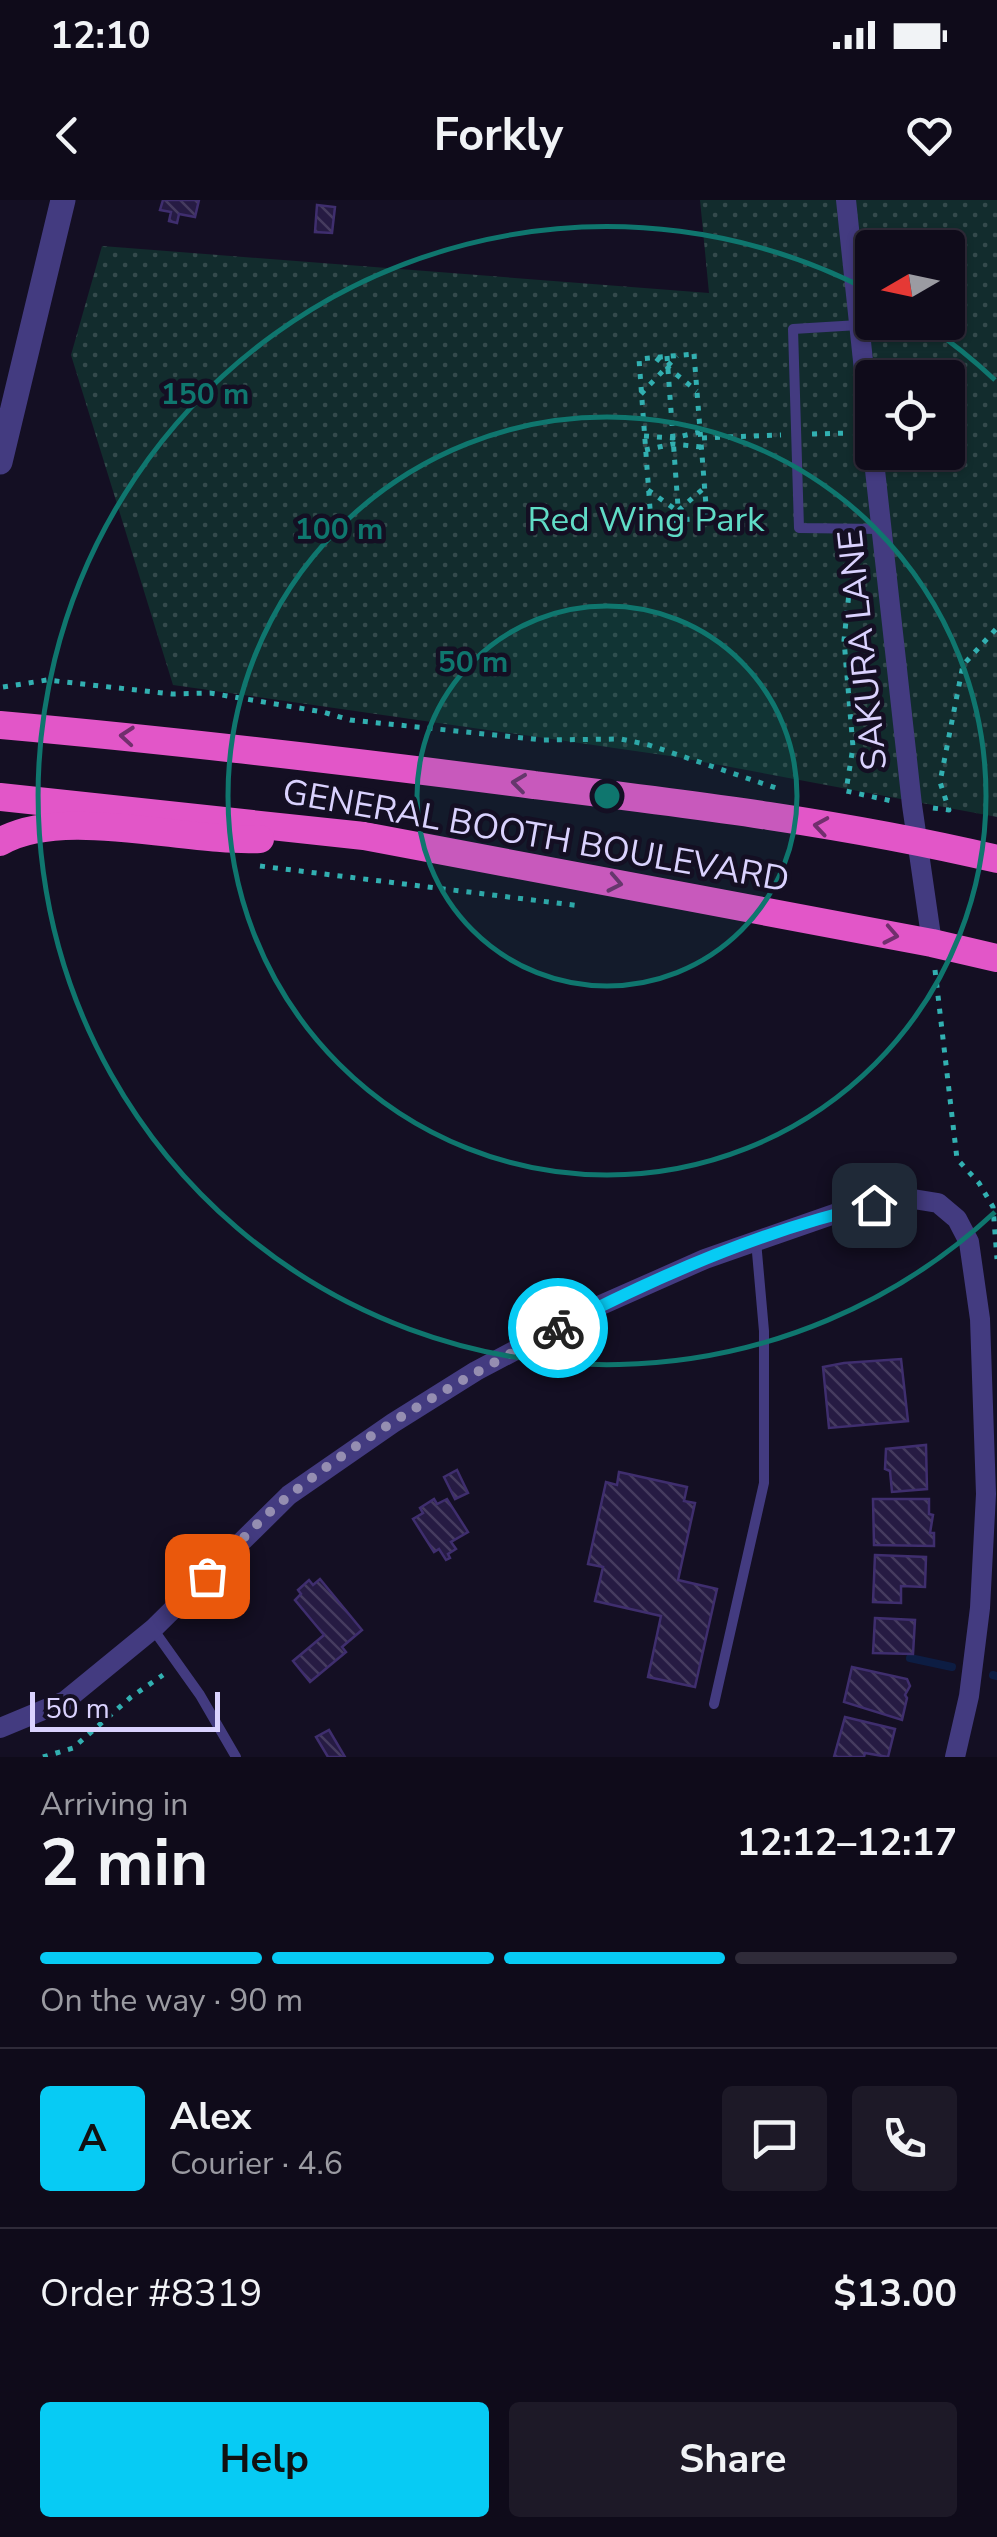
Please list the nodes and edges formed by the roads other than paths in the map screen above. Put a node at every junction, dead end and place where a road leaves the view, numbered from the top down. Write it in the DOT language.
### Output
graph roads {
  1 [pos="62,200"];
  2 [pos="846,200"];
  3 [pos="855,287"];
  4 [pos="855,325"];
  5 [pos="0,462"];
  6 [pos="875,470"];
  7 [pos="882,528"];
  8 [pos="0,724"];
  9 [pos="0,797"];
  10 [pos="347,834"];
  11 [pos="917,840"];
  12 [pos="0,842"];
  13 [pos="997,859"];
  14 [pos="932,943"];
  15 [pos="997,958"];
  16 [pos="756,1242"];
  17 [pos="988,1315"];
  18 [pos="991,1493"];
  19 [pos="152,1629"];
  20 [pos="714,1704"];
  21 [pos="0,1728"];
  22 [pos="236,1757"];
  23 [pos="956,1757"];
  1 -- 5 [label="street"];
  2 -- 3 [label="street, SAKURA LANE"];
  4 -- 7 [label="lane"];
  6 -- 7 [label="street, SAKURA LANE"];
  7 -- 11 [label="street, SAKURA LANE"];
  11 -- 8 [label="highway, GENERAL BOOTH BOULEVARD, one-way"];
  9 -- 10 [label="highway, GENERAL BOOTH BOULEVARD"];
  10 -- 12 [label="highway"];
  10 -- 14 [label="highway, GENERAL BOOTH BOULEVARD, one-way"];
  11 -- 13 [label="highway, GENERAL BOOTH BOULEVARD"];
  11 -- 14 [label="street, SAKURA LANE"];
  14 -- 15 [label="highway, GENERAL BOOTH BOULEVARD"];
  16 -- 17 [label="street"];
  16 -- 19 [label="street"];
  16 -- 20 [label="lane"];
  17 -- 18 [label="street"];
  18 -- 23 [label="street"];
  19 -- 21 [label="street"];
  19 -- 22 [label="lane"];
}
